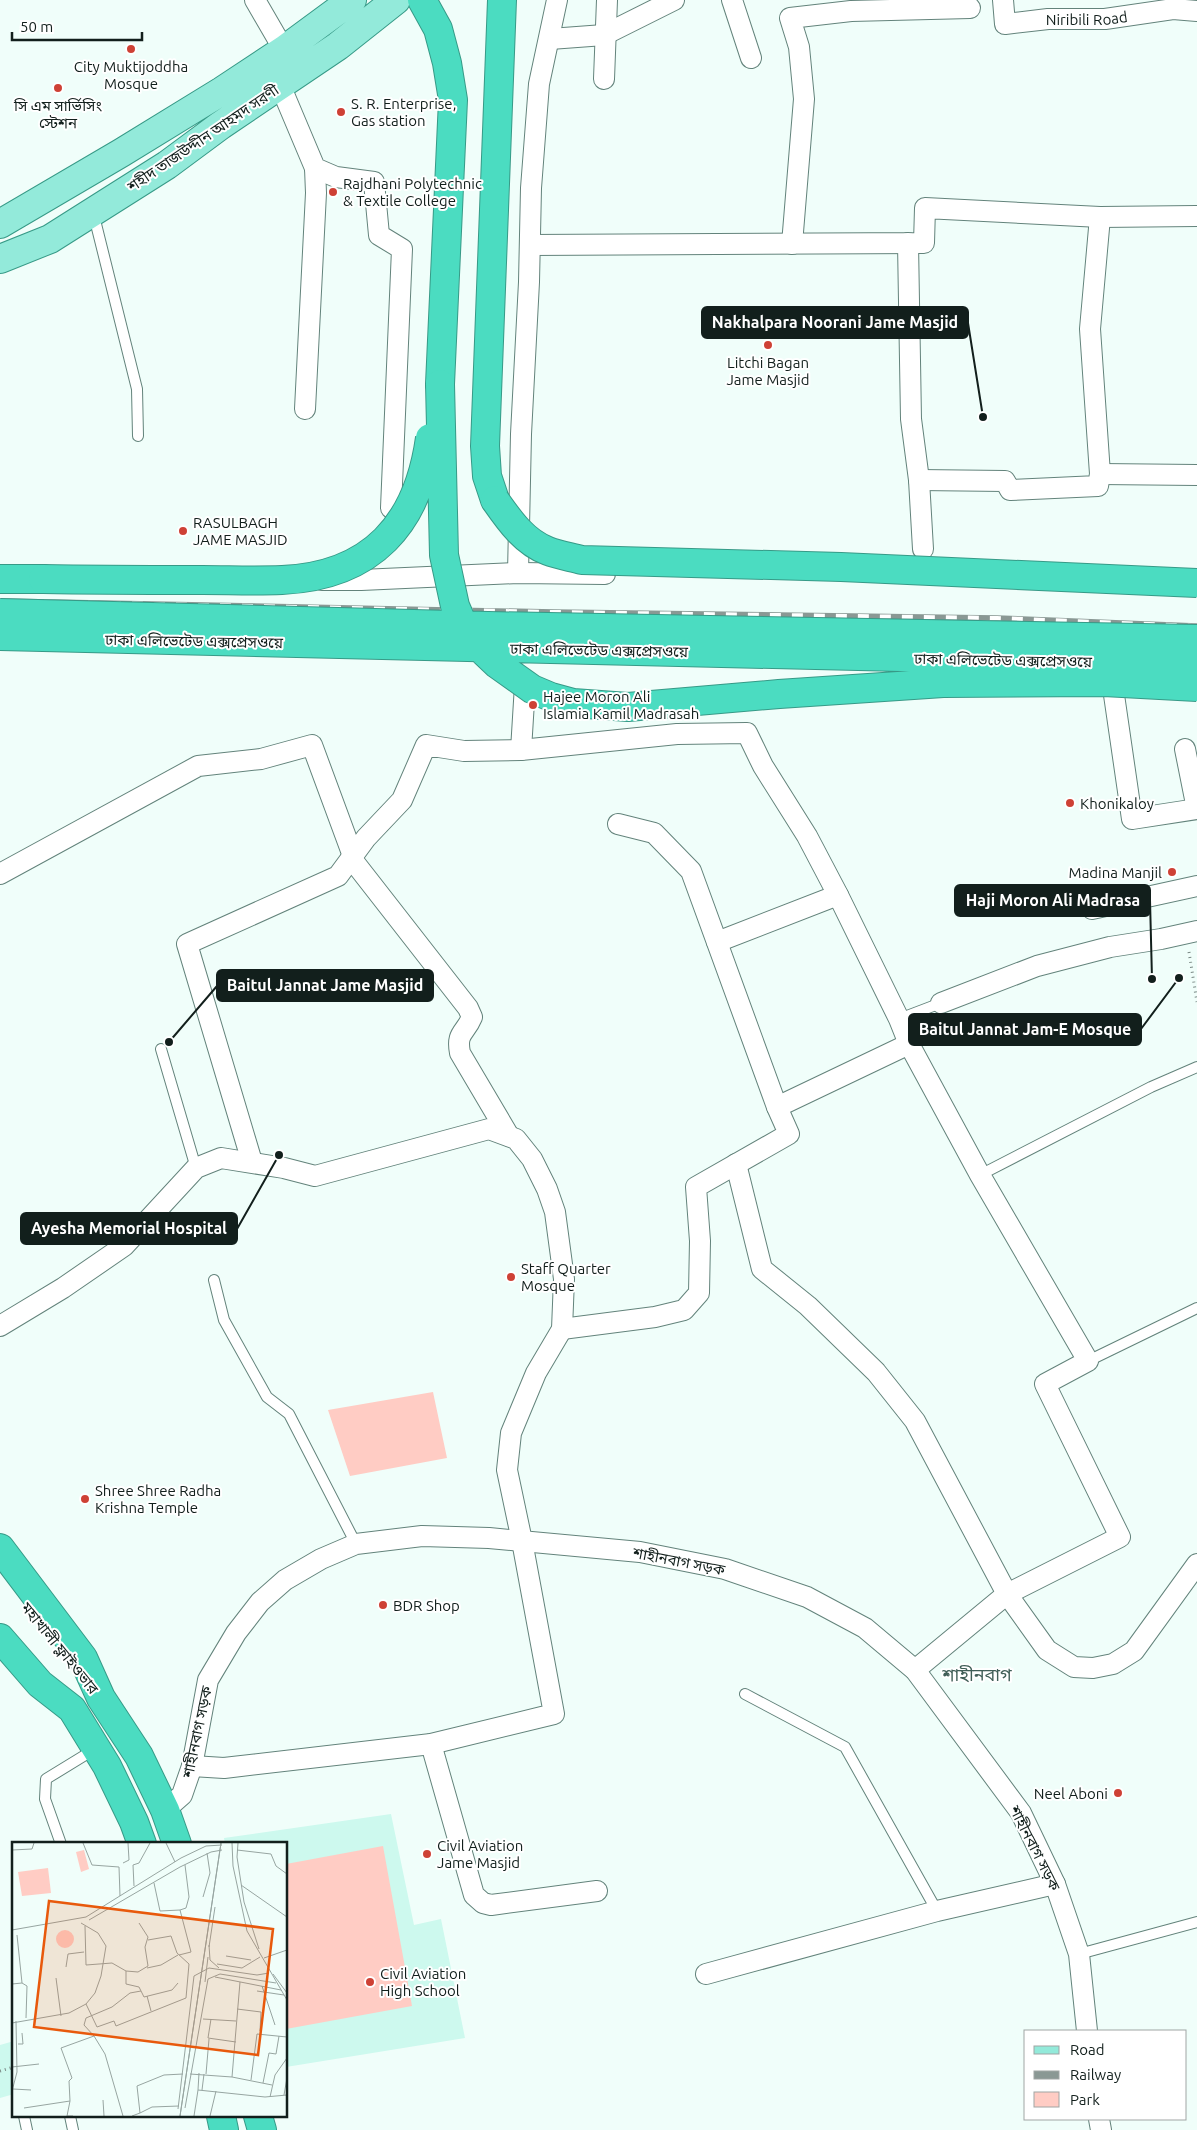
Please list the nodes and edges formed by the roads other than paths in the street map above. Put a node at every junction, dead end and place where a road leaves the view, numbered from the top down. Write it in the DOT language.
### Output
graph roads {
  1 [pos="255,0"];
  2 [pos="352,0"];
  3 [pos="396,0"];
  4 [pos="422,0"];
  5 [pos="502,0"];
  6 [pos="557,0"];
  7 [pos="607,0"];
  8 [pos="674,0"];
  9 [pos="732,0"];
  10 [pos="1003,0"];
  11 [pos="970,8"];
  12 [pos="1197,12"];
  13 [pos="604,35"];
  14 [pos="550,39"];
  15 [pos="284,50"];
  16 [pos="751,58"];
  17 [pos="604,79"];
  18 [pos="280,85"];
  19 [pos="315,168"];
  20 [pos="93,212"];
  21 [pos="1197,216"];
  22 [pos="1100,217"];
  23 [pos="0,224"];
  24 [pos="908,243"];
  25 [pos="792,244"];
  26 [pos="530,245"];
  27 [pos="0,258"];
  28 [pos="440,384"];
  29 [pos="305,409"];
  30 [pos="138,436"];
  31 [pos="1100,474"];
  32 [pos="1197,475"];
  33 [pos="918,480"];
  34 [pos="391,508"];
  35 [pos="923,549"];
  36 [pos="518,573"];
  37 [pos="0,575"];
  38 [pos="1077,578"];
  39 [pos="0,579"];
  40 [pos="1197,583"];
  41 [pos="0,613"];
  42 [pos="0,629"];
  43 [pos="0,636"];
  44 [pos="1197,639"];
  45 [pos="1197,661"];
  46 [pos="1197,664"];
  47 [pos="525,685"];
  48 [pos="1197,686"];
  49 [pos="1113,688"];
  50 [pos="521,750"];
  51 [pos="1185,750"];
  52 [pos="1197,810"];
  53 [pos="618,824"];
  54 [pos="352,857"];
  55 [pos="0,874"];
  56 [pos="1197,886"];
  57 [pos="838,895"];
  58 [pos="1092,909"];
  59 [pos="1192,933"];
  60 [pos="717,942"];
  61 [pos="941,1003"];
  62 [pos="899,1019"];
  63 [pos="909,1044"];
  64 [pos="161,1049"];
  65 [pos="1197,1067"];
  66 [pos="777,1107"];
  67 [pos="509,1136"];
  68 [pos="252,1162"];
  69 [pos="736,1164"];
  70 [pos="196,1168"];
  71 [pos="980,1175"];
  72 [pos="214,1280"];
  73 [pos="1197,1308"];
  74 [pos="0,1326"];
  75 [pos="562,1329"];
  76 [pos="1088,1360"];
  77 [pos="522,1541"];
  78 [pos="356,1544"];
  79 [pos="0,1548"];
  80 [pos="1197,1564"];
  81 [pos="0,1575"];
  82 [pos="1007,1594"];
  83 [pos="0,1618"];
  84 [pos="0,1638"];
  85 [pos="915,1670"];
  86 [pos="745,1694"];
  87 [pos="101,1698"];
  88 [pos="72,1709"];
  89 [pos="430,1744"];
  90 [pos="96,1749"];
  91 [pos="192,1766"];
  92 [pos="165,1810"];
  93 [pos="60,1842"];
  94 [pos="141,1842"];
  95 [pos="175,1842"];
  96 [pos="1055,1884"];
  97 [pos="597,1891"];
  98 [pos="937,1911"];
  99 [pos="1197,1922"];
  100 [pos="1079,1954"];
  101 [pos="706,1974"];
  102 [pos="1087,2030"];
  1 -- 15 [label="street"];
  2 -- 15 [label="main road, শহীদ তাজউদ্দীন আহমদ সরণী"];
  3 -- 18 [label="main road, শহীদ তাজউদ্দীন আহমদ সরণী"];
  4 -- 28 [label="highway"];
  5 -- 40 [label="highway, bridge"];
  6 -- 14 [label="street"];
  7 -- 13 [label="street"];
  8 -- 13 [label="street"];
  9 -- 16 [label="street"];
  10 -- 12 [label="street, Niribili Road"];
  11 -- 25 [label="street"];
  13 -- 14 [label="street"];
  13 -- 17 [label="street"];
  14 -- 26 [label="street"];
  15 -- 23 [label="main road, শহীদ তাজউদ্দীন আহমদ সরণী"];
  18 -- 19 [label="street"];
  18 -- 20 [label="main road, শহীদ তাজউদ্দীন আহমদ সরণী"];
  19 -- 29 [label="street"];
  19 -- 34 [label="street"];
  20 -- 27 [label="main road, শহীদ তাজউদ্দীন আহমদ সরণী"];
  20 -- 30 [label="lane"];
  21 -- 22 [label="street"];
  22 -- 24 [label="street"];
  22 -- 31 [label="street"];
  24 -- 25 [label="street"];
  24 -- 33 [label="street"];
  25 -- 26 [label="street"];
  26 -- 36 [label="street"];
  28 -- 39 [label="highway, bridge"];
  28 -- 48 [label="highway, bridge"];
  31 -- 32 [label="street"];
  31 -- 33 [label="street"];
  33 -- 35 [label="street"];
  36 -- 37 [label="street"];
  36 -- 38 [label="street"];
  41 -- 44 [label="highway, ঢাকা এলিভেটেড এক্সপ্রেসওয়ে, bridge"];
  42 -- 45 [label="street"];
  43 -- 46 [label="highway, ঢাকা এলিভেটেড এক্সপ্রেসওয়ে, bridge"];
  47 -- 50 [label="street"];
  49 -- 52 [label="street"];
  50 -- 54 [label="street"];
  50 -- 57 [label="street"];
  51 -- 52 [label="street"];
  53 -- 60 [label="street"];
  54 -- 55 [label="street"];
  54 -- 67 [label="street"];
  54 -- 68 [label="street"];
  56 -- 58 [label="street"];
  57 -- 60 [label="street"];
  57 -- 62 [label="street"];
  59 -- 61 [label="street"];
  60 -- 66 [label="street"];
  61 -- 62 [label="lane"];
  62 -- 63 [label="street"];
  63 -- 66 [label="street"];
  63 -- 71 [label="street"];
  64 -- 70 [label="lane"];
  65 -- 71 [label="lane"];
  66 -- 69 [label="street"];
  67 -- 68 [label="street"];
  67 -- 75 [label="street"];
  68 -- 70 [label="street"];
  69 -- 75 [label="street"];
  69 -- 82 [label="street"];
  70 -- 74 [label="street"];
  71 -- 76 [label="street"];
  72 -- 78 [label="lane"];
  73 -- 76 [label="lane"];
  75 -- 77 [label="street"];
  76 -- 82 [label="street"];
  77 -- 78 [label="street, শাহীনবাগ সড়ক"];
  77 -- 85 [label="street, শাহীনবাগ সড়ক"];
  77 -- 89 [label="street"];
  78 -- 91 [label="street, শাহীনবাগ সড়ক"];
  79 -- 87 [label="highway"];
  80 -- 82 [label="street"];
  81 -- 87 [label="highway, মহাখালী ফ্লাইওভার"];
  82 -- 85 [label="street"];
  83 -- 88 [label="highway, মহাখালী ফ্লাইওভার"];
  84 -- 88 [label="highway"];
  85 -- 96 [label="street, শাহীনবাগ সড়ক"];
  86 -- 98 [label="lane"];
  87 -- 92 [label="highway"];
  88 -- 90 [label="highway"];
  89 -- 91 [label="street"];
  89 -- 97 [label="street"];
  90 -- 93 [label="lane"];
  90 -- 94 [label="highway"];
  91 -- 92 [label="street, শাহীনবাগ সড়ক"];
  92 -- 95 [label="highway"];
  96 -- 98 [label="street"];
  96 -- 100 [label="street, শাহীনবাগ সড়ক"];
  98 -- 101 [label="street"];
  99 -- 100 [label="lane"];
  100 -- 102 [label="street, শাহীনবাগ সড়ক"];
}
